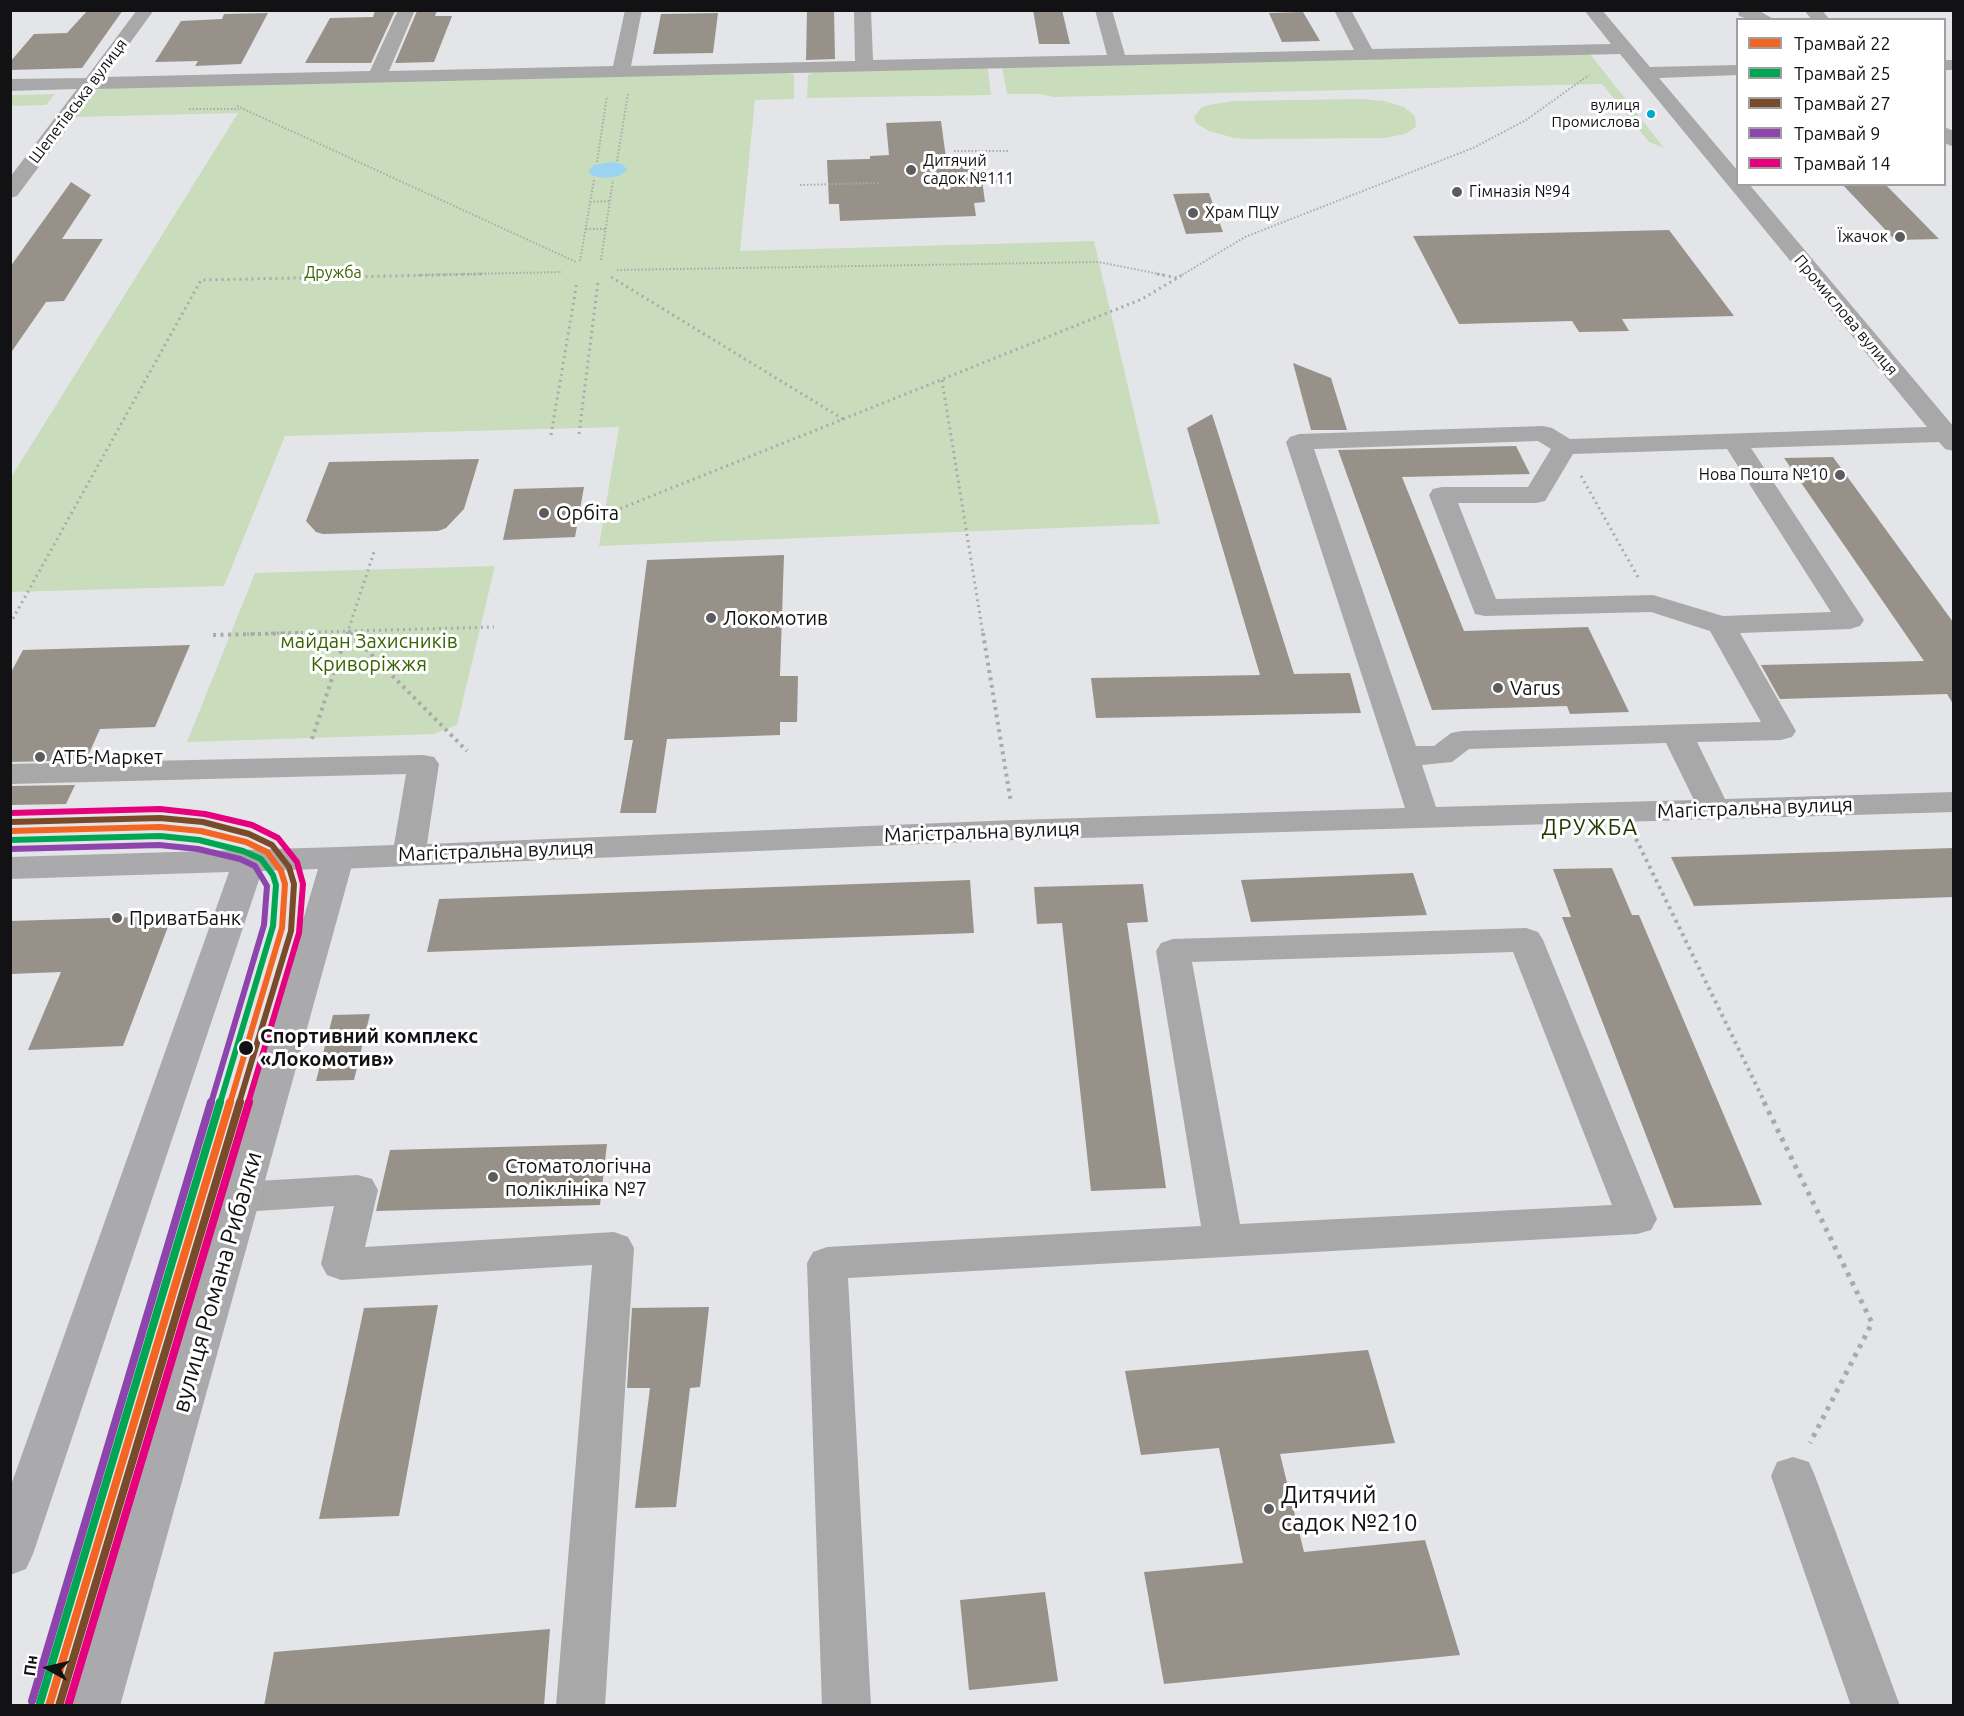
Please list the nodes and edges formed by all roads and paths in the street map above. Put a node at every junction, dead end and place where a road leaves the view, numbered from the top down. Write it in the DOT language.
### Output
graph roads {
  1 [pos="146,10"];
  2 [pos="407,10"];
  3 [pos="633,10"];
  4 [pos="862,10"];
  5 [pos="1103,10"];
  6 [pos="1342,10"];
  7 [pos="1592,10"];
  8 [pos="1750,10"];
  9 [pos="1762,18"];
  10 [pos="1625,49"];
  11 [pos="1366,55"];
  12 [pos="1118,61"];
  13 [pos="864,66"];
  14 [pos="1736,70"];
  15 [pos="621,72"];
  16 [pos="1645,73"];
  17 [pos="377,77"];
  18 [pos="91,84"];
  19 [pos="10,85"];
  20 [pos="233,105"];
  21 [pos="1008,151"];
  22 [pos="954,152"];
  23 [pos="617,161"];
  24 [pos="597,162"];
  25 [pos="594,180"];
  26 [pos="613,180"];
  27 [pos="1013,181"];
  28 [pos="1736,182"];
  29 [pos="880,183"];
  30 [pos="936,183"];
  31 [pos="800,185"];
  32 [pos="1740,186"];
  33 [pos="10,192"];
  34 [pos="610,201"];
  35 [pos="590,202"];
  36 [pos="586,229"];
  37 [pos="606,229"];
  38 [pos="601,260"];
  39 [pos="617,270"];
  40 [pos="561,272"];
  41 [pos="611,277"];
  42 [pos="1178,278"];
  43 [pos="577,282"];
  44 [pos="598,282"];
  45 [pos="942,380"];
  46 [pos="843,419"];
  47 [pos="579,434"];
  48 [pos="551,435"];
  49 [pos="1950,437"];
  50 [pos="1734,441"];
  51 [pos="1565,447"];
  52 [pos="587,522"];
  53 [pos="374,552"];
  54 [pos="1653,603"];
  55 [pos="10,624"];
  56 [pos="1721,625"];
  57 [pos="494,627"];
  58 [pos="348,631"];
  59 [pos="213,634"];
  60 [pos="1677,733"];
  61 [pos="467,752"];
  62 [pos="1403,756"];
  63 [pos="303,767"];
  64 [pos="10,774"];
  65 [pos="1953,802"];
  66 [pos="1714,808"];
  67 [pos="1622,812"];
  68 [pos="1424,818"];
  69 [pos="1015,830"];
  70 [pos="409,855"];
  71 [pos="338,858"];
  72 [pos="249,861"];
  73 [pos="10,868"];
  74 [pos="241,1197"];
  75 [pos="1222,1242"];
  76 [pos="1793,1476"];
  77 [pos="10,1554"];
  78 [pos="95,1706"];
  79 [pos="580,1706"];
  80 [pos="847,1706"];
  81 [pos="1876,1706"];
  1 -- 18 [label="street, Шепетівська вулиця"];
  2 -- 17 [label="street"];
  3 -- 15 [label="street"];
  4 -- 13 [label="street"];
  5 -- 12 [label="street"];
  6 -- 11 [label="street"];
  7 -- 10 [label="street, Промислова вулиця"];
  8 -- 9 [label="street"];
  10 -- 11 [label="street"];
  10 -- 16 [label="street, Промислова вулиця"];
  10 -- 42 [label="path"];
  11 -- 12 [label="street"];
  12 -- 13 [label="street"];
  13 -- 15 [label="street"];
  14 -- 16 [label="street"];
  15 -- 17 [label="street"];
  15 -- 23 [label="path"];
  15 -- 24 [label="path"];
  16 -- 28 [label="street, Промислова вулиця"];
  17 -- 18 [label="street"];
  18 -- 19 [label="street"];
  18 -- 33 [label="street, Шепетівська вулиця"];
  20 -- 36 [label="path"];
  21 -- 22 [label="path"];
  25 -- 35 [label="path"];
  26 -- 34 [label="path"];
  27 -- 30 [label="path"];
  29 -- 31 [label="path"];
  32 -- 49 [label="street, Промислова вулиця"];
  34 -- 35 [label="path"];
  34 -- 37 [label="path"];
  35 -- 36 [label="path"];
  36 -- 37 [label="path"];
  37 -- 38 [label="path"];
  39 -- 42 [label="path"];
  40 -- 55 [label="path"];
  41 -- 46 [label="path"];
  42 -- 45 [label="path"];
  43 -- 48 [label="path"];
  44 -- 47 [label="path"];
  45 -- 46 [label="path"];
  45 -- 69 [label="path"];
  46 -- 52 [label="path"];
  49 -- 50 [label="street"];
  50 -- 51 [label="street"];
  50 -- 56 [label="street"];
  51 -- 54 [label="path"];
  51 -- 54 [label="street"];
  51 -- 62 [label="street"];
  53 -- 58 [label="path"];
  54 -- 56 [label="street"];
  56 -- 60 [label="street"];
  57 -- 58 [label="path"];
  58 -- 59 [label="path"];
  58 -- 61 [label="path"];
  58 -- 63 [label="path"];
  60 -- 62 [label="street"];
  60 -- 66 [label="street"];
  62 -- 68 [label="street"];
  63 -- 64 [label="street"];
  63 -- 70 [label="street"];
  65 -- 66 [label="street, Магістральна вулиця"];
  66 -- 67 [label="street, Магістральна вулиця"];
  67 -- 68 [label="street, Магістральна вулиця"];
  67 -- 76 [label="path"];
  68 -- 69 [label="street, Магістральна вулиця"];
  69 -- 70 [label="street, Магістральна вулиця"];
  70 -- 71 [label="street, Магістральна вулиця"];
  71 -- 72 [label="main road, Магістральна вулиця"];
  71 -- 74 [label="main road, вулиця Романа Рибалки"];
  72 -- 73 [label="main road, Магістральна вулиця"];
  72 -- 77 [label="main road"];
  74 -- 78 [label="main road, вулиця Романа Рибалки"];
  74 -- 79 [label="street"];
  75 -- 75 [label="street"];
  75 -- 80 [label="street"];
  76 -- 81 [label="street"];
}
